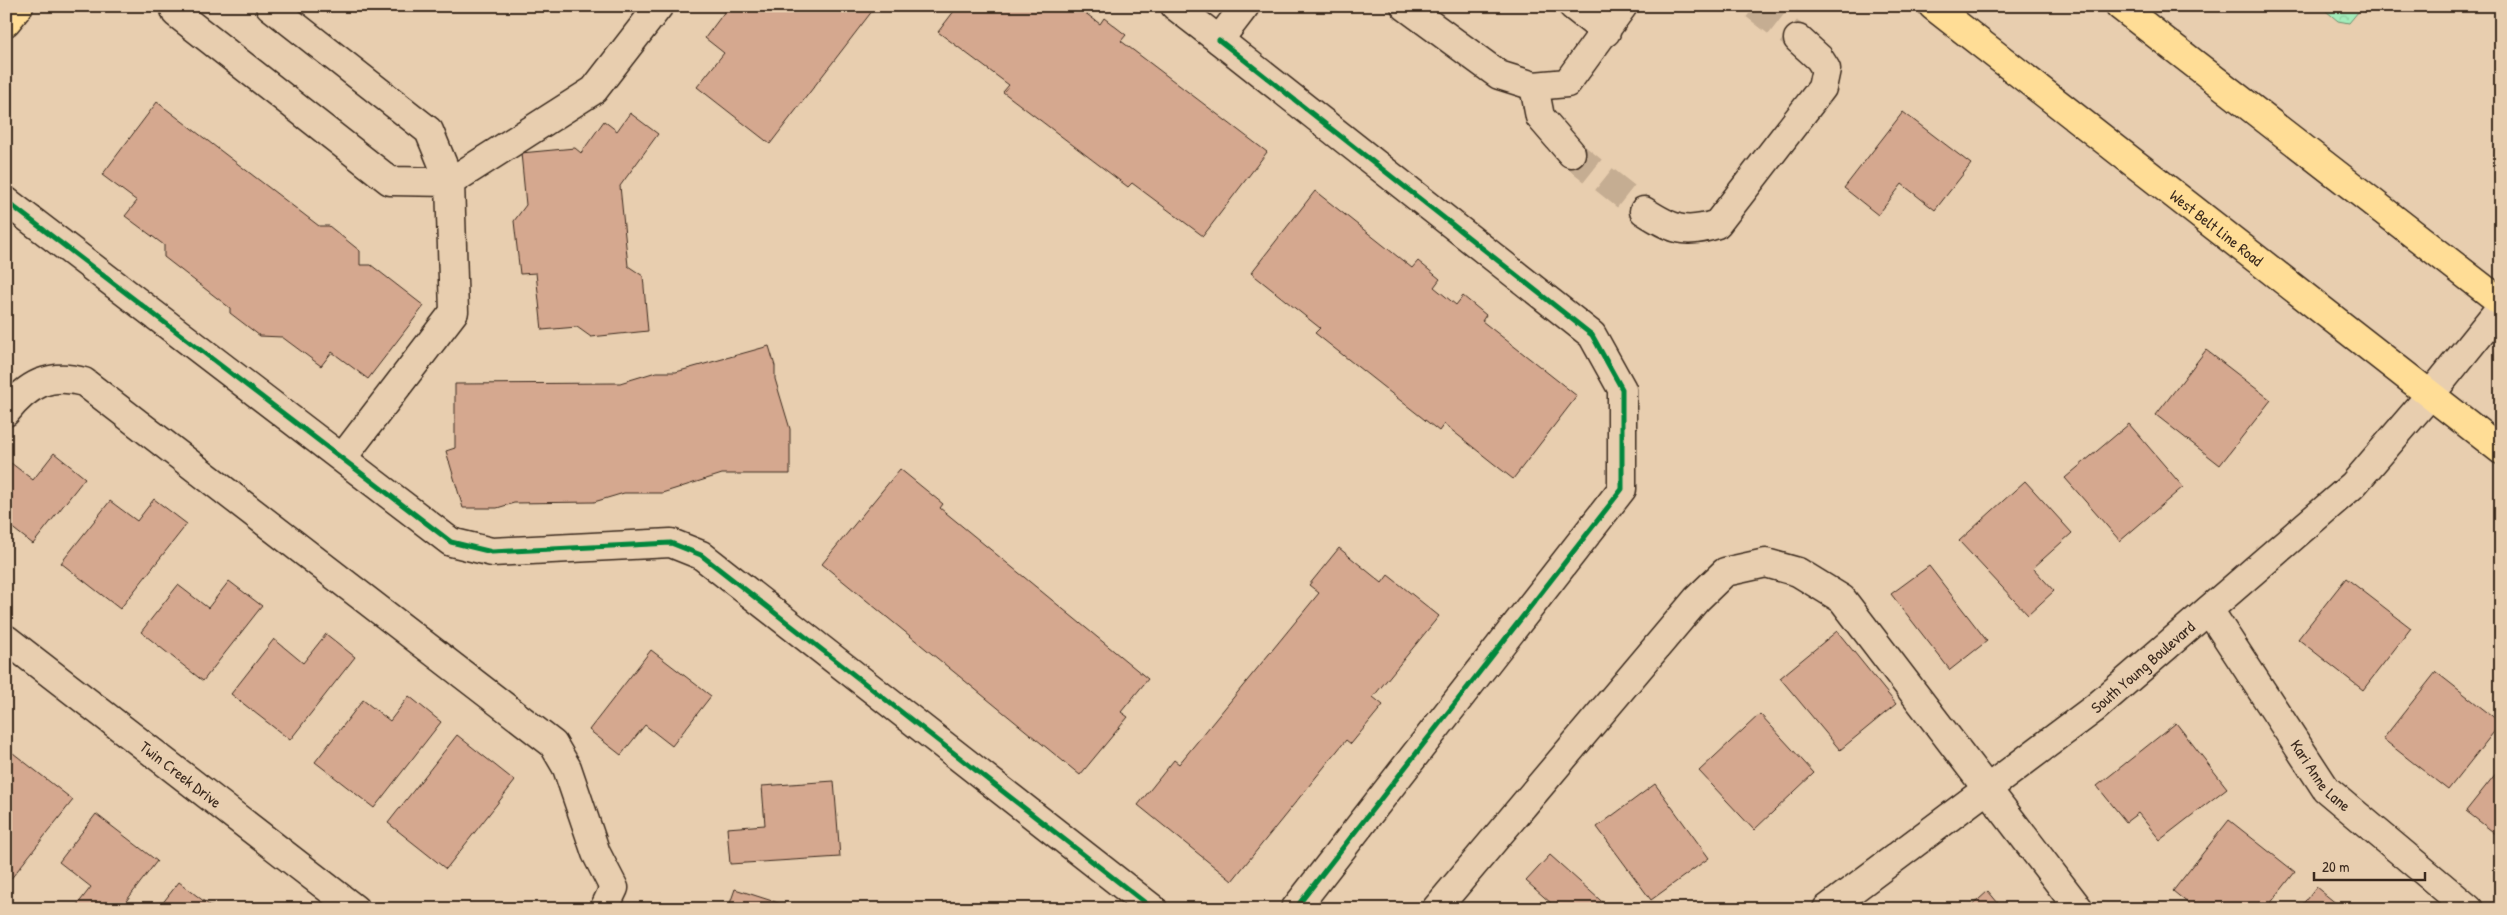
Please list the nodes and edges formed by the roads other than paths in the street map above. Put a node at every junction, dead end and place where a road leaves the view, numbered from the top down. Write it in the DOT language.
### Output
graph roads {
  1 [pos="19,6"];
  2 [pos="174,6"];
  3 [pos="270,6"];
  4 [pos="659,6"];
  5 [pos="1175,6"];
  6 [pos="1245,6"];
  7 [pos="1405,6"];
  8 [pos="1573,6"];
  9 [pos="1623,6"];
  10 [pos="1933,6"];
  11 [pos="2120,6"];
  12 [pos="6,22"];
  13 [pos="1606,32"];
  14 [pos="1798,39"];
  15 [pos="1218,40"];
  16 [pos="1534,86"];
  17 [pos="1571,153"];
  18 [pos="450,182"];
  19 [pos="6,201"];
  20 [pos="1644,211"];
  21 [pos="2501,302"];
  22 [pos="2501,307"];
  23 [pos="2431,394"];
  24 [pos="6,412"];
  25 [pos="2501,450"];
  26 [pos="343,458"];
  27 [pos="2209,610"];
  28 [pos="6,639"];
  29 [pos="1988,788"];
  30 [pos="609,898"];
  31 [pos="356,909"];
  32 [pos="1154,909"];
  33 [pos="1295,909"];
  34 [pos="1436,909"];
  35 [pos="1826,909"];
  36 [pos="2079,909"];
  37 [pos="2469,909"];
  1 -- 12 [label="main road"];
  2 -- 18 [label="street"];
  3 -- 18 [label="street"];
  4 -- 18 [label="street"];
  5 -- 15 [label="street"];
  6 -- 15 [label="street"];
  7 -- 16 [label="street"];
  8 -- 13 [label="street"];
  9 -- 13 [label="street"];
  10 -- 23 [label="main road, West Belt Line Road"];
  11 -- 21 [label="main road"];
  13 -- 16 [label="street"];
  14 -- 20 [label="street"];
  15 -- 33 [label="street"];
  16 -- 17 [label="street"];
  18 -- 26 [label="street"];
  19 -- 26 [label="street"];
  22 -- 23 [label="street, South Young Boulevard"];
  23 -- 25 [label="main road, West Belt Line Road"];
  23 -- 27 [label="street, South Young Boulevard"];
  24 -- 30 [label="street"];
  26 -- 32 [label="street"];
  27 -- 29 [label="street, South Young Boulevard"];
  27 -- 37 [label="street, Kari Anne Lane"];
  28 -- 31 [label="street, Twin Creek Drive"];
  29 -- 34 [label="street"];
  29 -- 35 [label="street, South Young Boulevard"];
  29 -- 36 [label="street"];
}
